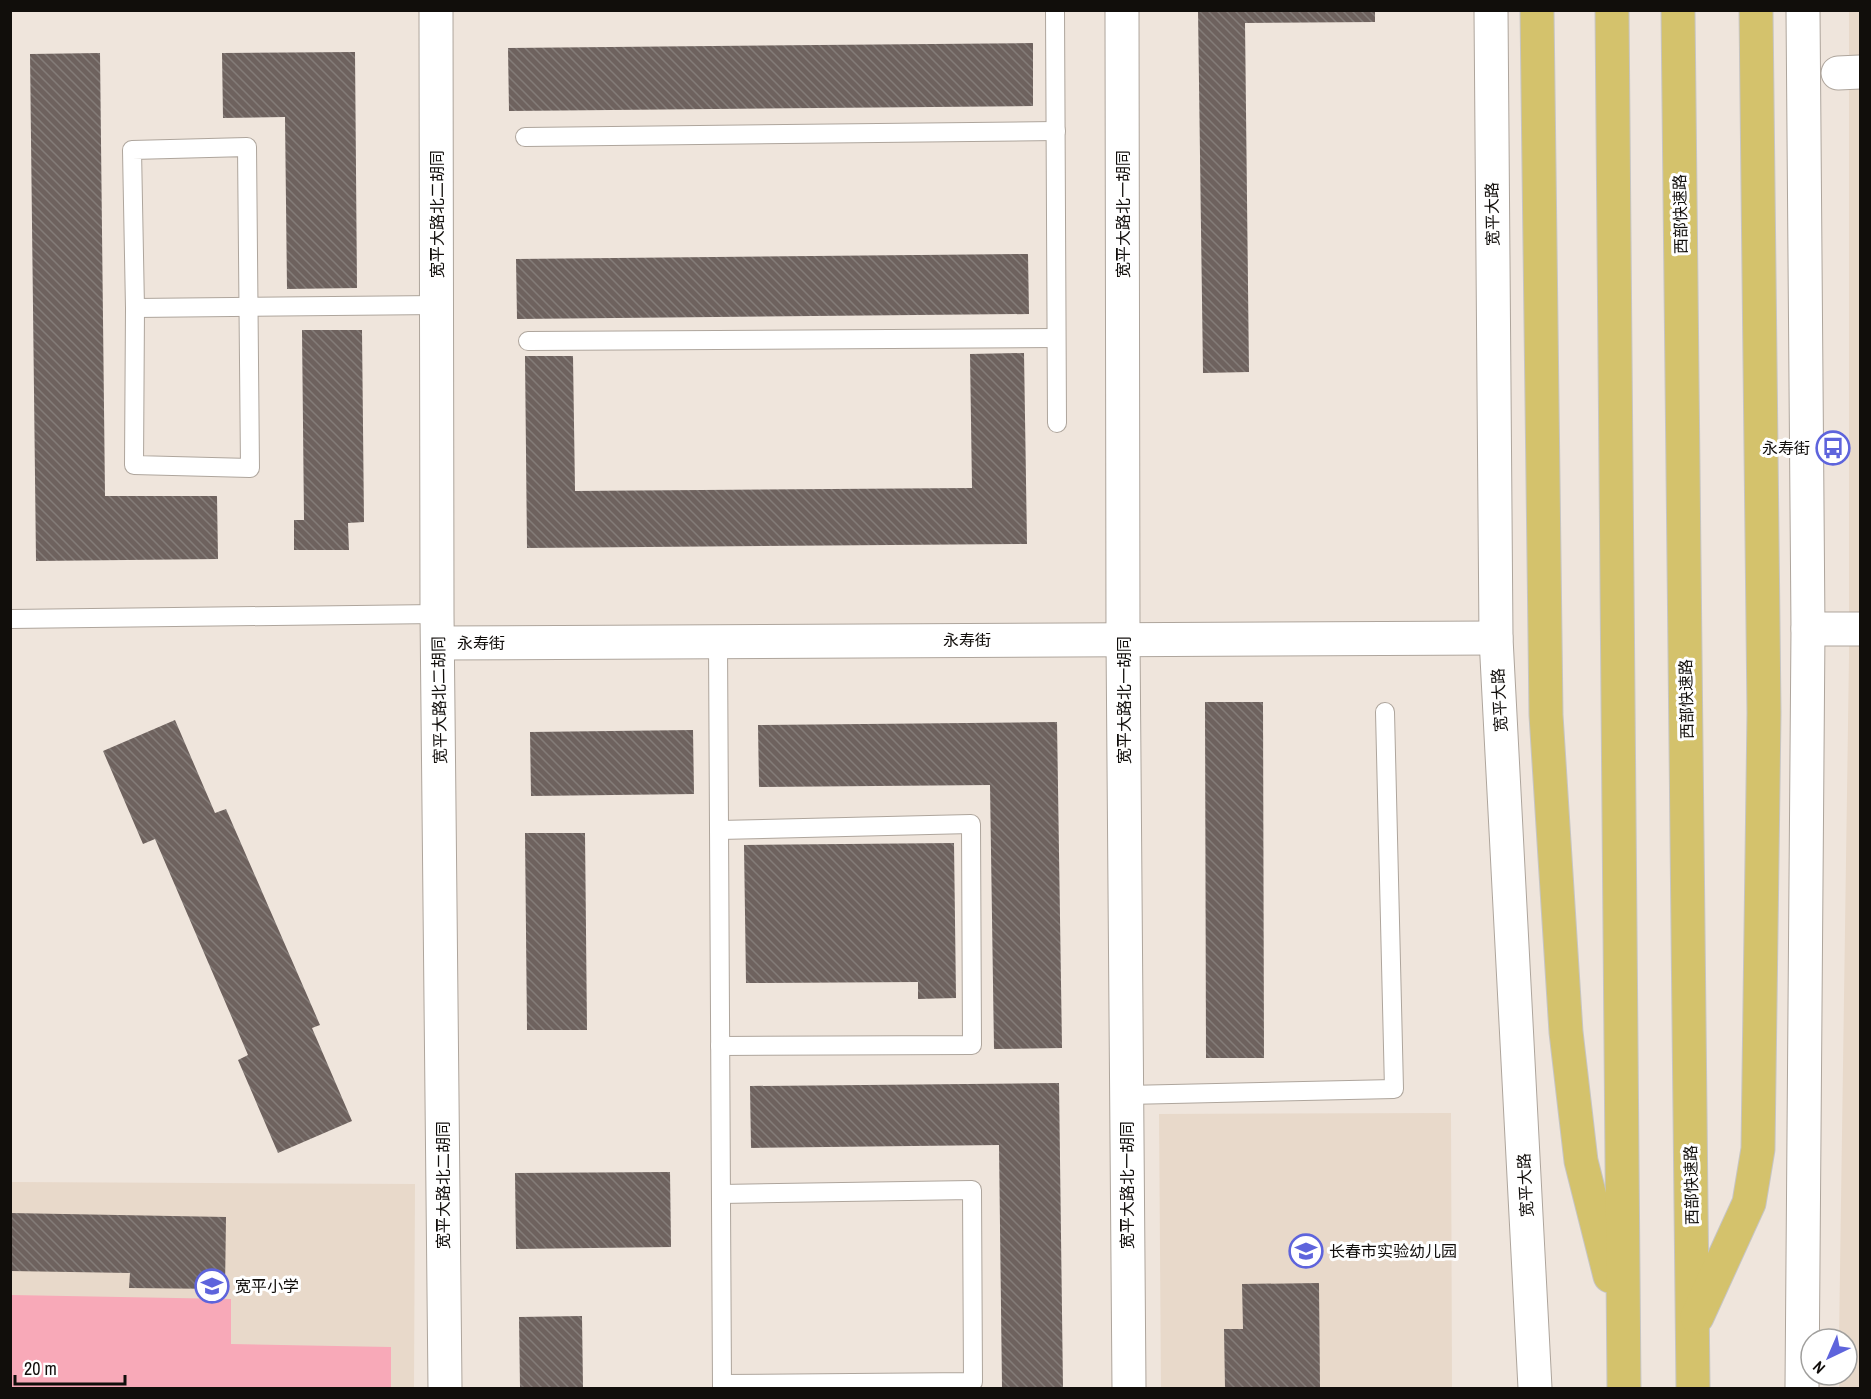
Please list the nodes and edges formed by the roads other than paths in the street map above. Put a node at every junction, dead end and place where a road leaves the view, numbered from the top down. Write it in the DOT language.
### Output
graph roads {
  1 [pos="436,10"];
  2 [pos="1055,10"];
  3 [pos="1122,10"];
  4 [pos="1491,10"];
  5 [pos="1537,10"];
  6 [pos="1612,10"];
  7 [pos="1678,10"];
  8 [pos="1756,10"];
  9 [pos="1803,10"];
  10 [pos="1056,131"];
  11 [pos="525,137"];
  12 [pos="438,305"];
  13 [pos="249,307"];
  14 [pos="135,308"];
  15 [pos="1056,338"];
  16 [pos="528,341"];
  17 [pos="1057,423"];
  18 [pos="10,619"];
  19 [pos="438,629"];
  20 [pos="1808,629"];
  21 [pos="1860,629"];
  22 [pos="1496,638"];
  23 [pos="1123,639"];
  24 [pos="718,642"];
  25 [pos="1385,712"];
  26 [pos="719,830"];
  27 [pos="720,1046"];
  28 [pos="1127,1095"];
  29 [pos="721,1194"];
  30 [pos="1692,1327"];
  31 [pos="1623,1328"];
  32 [pos="722,1386"];
  33 [pos="445,1389"];
  34 [pos="1129,1389"];
  35 [pos="1535,1389"];
  36 [pos="1624,1389"];
  37 [pos="1693,1389"];
  38 [pos="1802,1389"];
  1 -- 12 [label="street, 宽平大路北二胡同"];
  2 -- 10 [label="lane"];
  3 -- 23 [label="street, 宽平大路北一胡同"];
  4 -- 22 [label="street, 宽平大路"];
  5 -- 31 [label="highway"];
  6 -- 31 [label="highway"];
  7 -- 30 [label="highway, 西部快速路"];
  8 -- 30 [label="highway"];
  9 -- 20 [label="street"];
  10 -- 11 [label="lane"];
  10 -- 15 [label="lane"];
  12 -- 13 [label="lane"];
  12 -- 19 [label="street, 宽平大路北二胡同"];
  13 -- 14 [label="lane"];
  13 -- 14 [label="lane"];
  13 -- 14 [label="lane"];
  15 -- 16 [label="lane"];
  15 -- 17 [label="lane"];
  18 -- 19 [label="lane"];
  19 -- 24 [label="street, 永寿街"];
  19 -- 33 [label="street, 宽平大路北二胡同"];
  20 -- 21 [label="street"];
  20 -- 38 [label="street"];
  22 -- 23 [label="street, 永寿街"];
  22 -- 35 [label="street, 宽平大路"];
  23 -- 24 [label="street, 永寿街"];
  23 -- 28 [label="street, 宽平大路北一胡同"];
  24 -- 26 [label="lane"];
  25 -- 28 [label="lane"];
  26 -- 27 [label="lane"];
  26 -- 27 [label="lane"];
  27 -- 29 [label="lane"];
  28 -- 34 [label="street, 宽平大路北一胡同"];
  29 -- 32 [label="lane"];
  29 -- 32 [label="lane"];
  30 -- 37 [label="highway, 西部快速路"];
  31 -- 36 [label="highway"];
}
